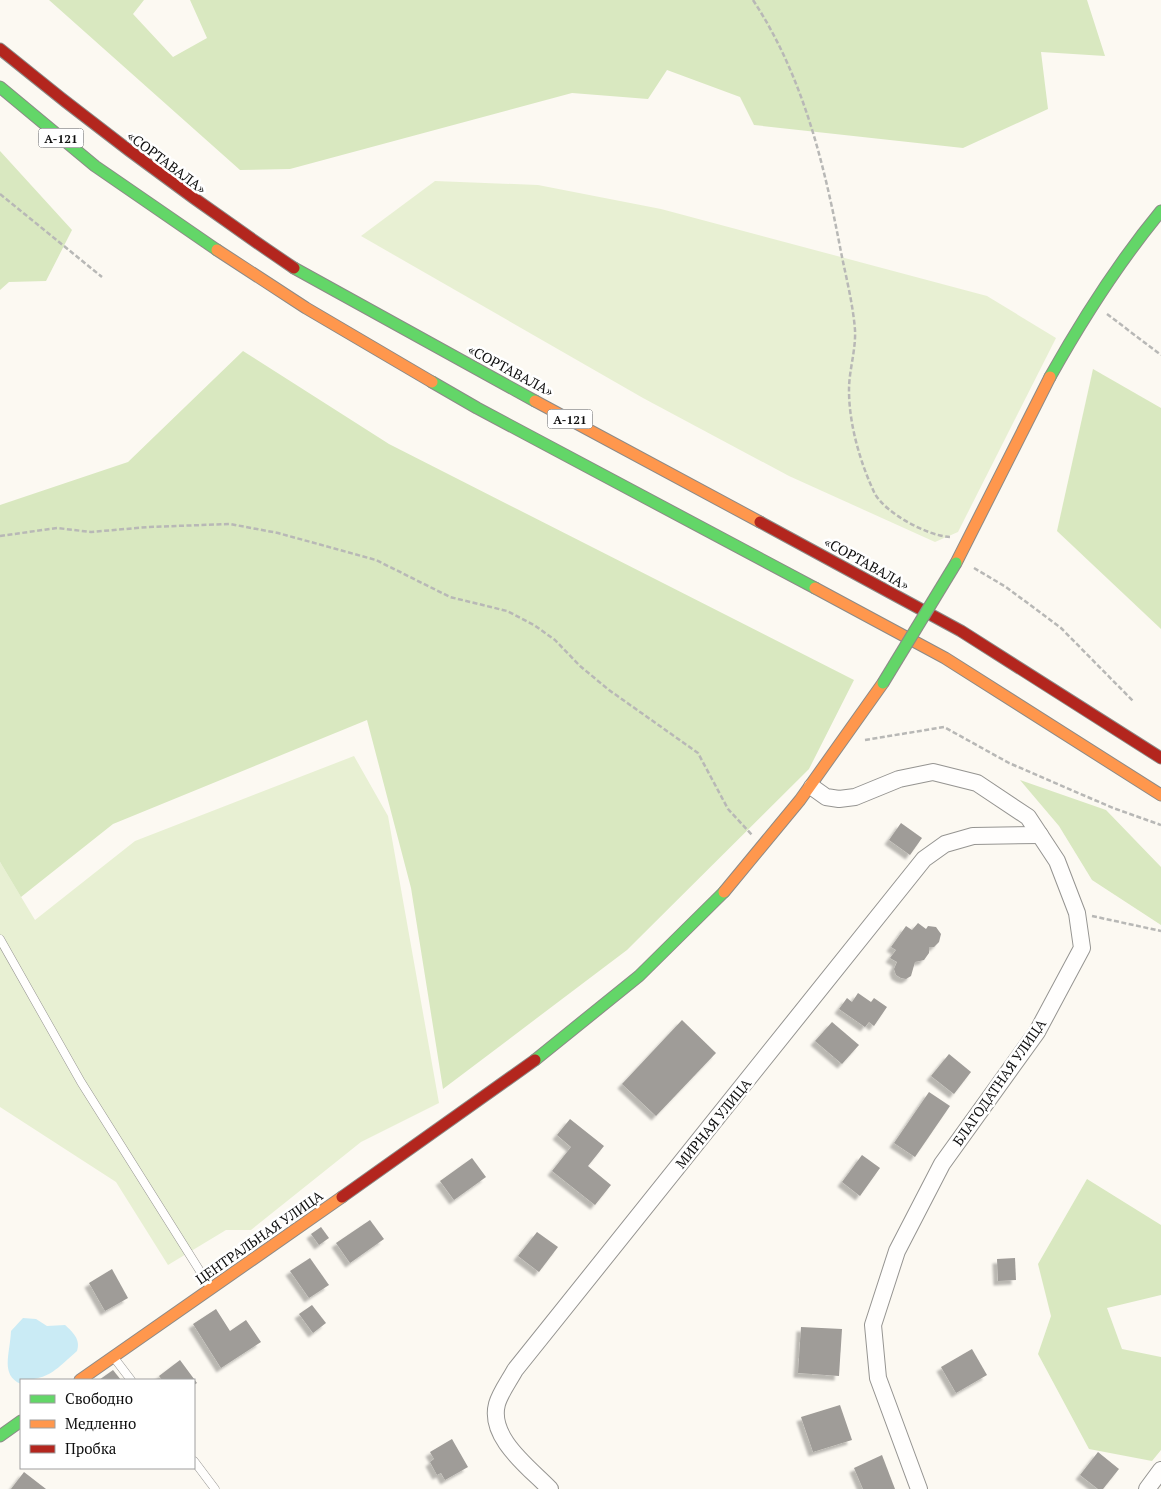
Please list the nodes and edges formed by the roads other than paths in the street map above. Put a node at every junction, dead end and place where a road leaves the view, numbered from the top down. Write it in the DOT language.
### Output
graph roads {
  1 [pos="0,49"];
  2 [pos="0,87"];
  3 [pos="1161,211"];
  4 [pos="1161,758"];
  5 [pos="812,787"];
  6 [pos="1161,795"];
  7 [pos="1040,835"];
  8 [pos="0,940"];
  9 [pos="211,1289"];
  10 [pos="113,1357"];
  11 [pos="81,1379"];
  12 [pos="130,1379"];
  13 [pos="20,1422"];
  14 [pos="0,1436"];
  15 [pos="195,1462"];
  16 [pos="215,1489"];
  17 [pos="550,1489"];
  18 [pos="919,1489"];
  1 -- 4 [label="main road, «СОРТАВАЛА» / А-121"];
  2 -- 6 [label="main road, А-121"];
  3 -- 5 [label="main road, ЦЕНТРАЛЬНАЯ УЛИЦА, bridge"];
  5 -- 7 [label="street, БЛАГОДАТНАЯ УЛИЦА"];
  5 -- 9 [label="main road, ЦЕНТРАЛЬНАЯ УЛИЦА"];
  7 -- 17 [label="street, МИРНАЯ УЛИЦА"];
  7 -- 18 [label="street, БЛАГОДАТНАЯ УЛИЦА"];
  8 -- 9 [label="lane"];
  9 -- 10 [label="main road, ЦЕНТРАЛЬНАЯ УЛИЦА"];
  10 -- 11 [label="main road, ЦЕНТРАЛЬНАЯ УЛИЦА"];
  10 -- 12 [label="lane"];
  13 -- 14 [label="main road"];
  15 -- 16 [label="lane"];
}
